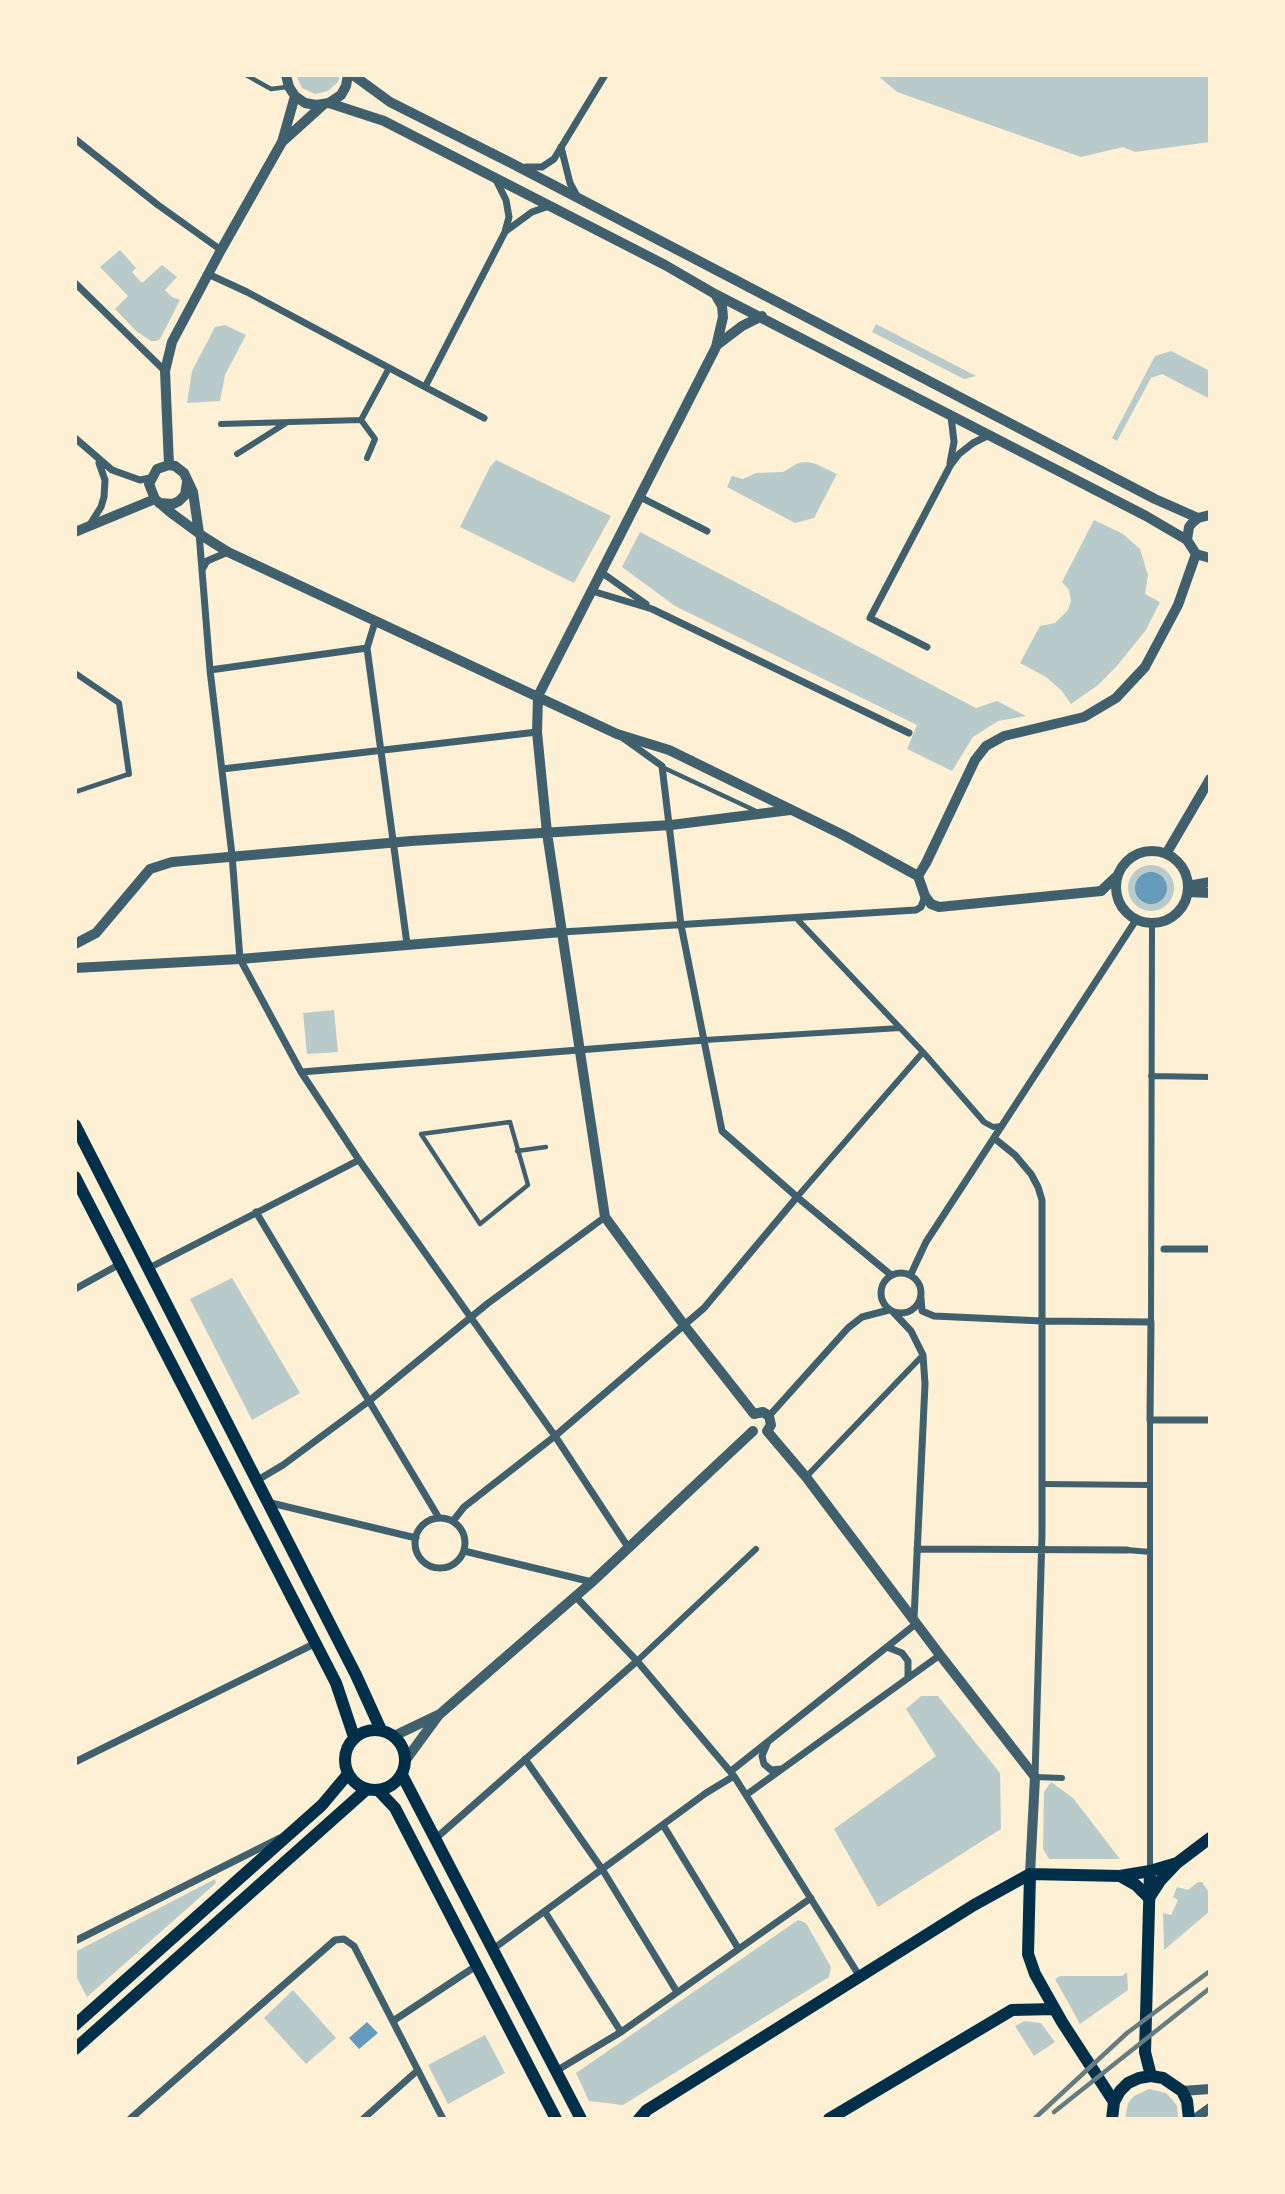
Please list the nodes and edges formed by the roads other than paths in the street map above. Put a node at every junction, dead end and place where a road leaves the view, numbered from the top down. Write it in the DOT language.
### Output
graph roads {
  1 [pos="246,75"];
  2 [pos="351,75"];
  3 [pos="605,75"];
  4 [pos="288,82"];
  5 [pos="326,104"];
  6 [pos="75,139"];
  7 [pos="282,142"];
  8 [pos="561,147"];
  9 [pos="513,164"];
  10 [pos="496,179"];
  11 [pos="579,199"];
  12 [pos="549,206"];
  13 [pos="505,232"];
  14 [pos="221,250"];
  15 [pos="208,274"];
  16 [pos="75,283"];
  17 [pos="715,294"];
  18 [pos="762,316"];
  19 [pos="717,345"];
  20 [pos="389,368"];
  21 [pos="165,371"];
  22 [pos="425,387"];
  23 [pos="951,415"];
  24 [pos="484,418"];
  25 [pos="361,420"];
  26 [pos="288,422"];
  27 [pos="221,424"];
  28 [pos="989,435"];
  29 [pos="75,438"];
  30 [pos="237,454"];
  31 [pos="367,458"];
  32 [pos="97,459"];
  33 [pos="169,465"];
  34 [pos="950,466"];
  35 [pos="150,478"];
  36 [pos="187,479"];
  37 [pos="640,497"];
  38 [pos="155,498"];
  39 [pos="1206,515"];
  40 [pos="88,526"];
  41 [pos="707,531"];
  42 [pos="75,532"];
  43 [pos="199,533"];
  44 [pos="1187,540"];
  45 [pos="228,552"];
  46 [pos="1196,554"];
  47 [pos="1210,558"];
  48 [pos="202,569"];
  49 [pos="601,572"];
  50 [pos="592,591"];
  51 [pos="652,608"];
  52 [pos="375,622"];
  53 [pos="367,648"];
  54 [pos="927,648"];
  55 [pos="210,670"];
  56 [pos="75,673"];
  57 [pos="538,696"];
  58 [pos="537,732"];
  59 [pos="909,733"];
  60 [pos="617,734"];
  61 [pos="382,751"];
  62 [pos="662,766"];
  63 [pos="222,769"];
  64 [pos="130,774"];
  65 [pos="1210,779"];
  66 [pos="75,792"];
  67 [pos="790,810"];
  68 [pos="763,815"];
  69 [pos="671,825"];
  70 [pos="547,833"];
  71 [pos="394,843"];
  72 [pos="1166,854"];
  73 [pos="232,855"];
  74 [pos="918,876"];
  75 [pos="1117,876"];
  76 [pos="1210,882"];
  77 [pos="1188,889"];
  78 [pos="1210,892"];
  79 [pos="925,896"];
  80 [pos="797,919"];
  81 [pos="1136,920"];
  82 [pos="1152,924"];
  83 [pos="681,925"];
  84 [pos="562,932"];
  85 [pos="75,944"];
  86 [pos="407,944"];
  87 [pos="240,959"];
  88 [pos="75,968"];
  89 [pos="900,1028"];
  90 [pos="705,1040"];
  91 [pos="581,1048"];
  92 [pos="923,1052"];
  93 [pos="301,1072"];
  94 [pos="1151,1076"];
  95 [pos="1210,1077"];
  96 [pos="75,1125"];
  97 [pos="1002,1126"];
  98 [pos="994,1138"];
  99 [pos="545,1147"];
  100 [pos="517,1152"];
  101 [pos="359,1160"];
  102 [pos="75,1177"];
  103 [pos="797,1198"];
  104 [pos="256,1212"];
  105 [pos="605,1217"];
  106 [pos="1150,1249"];
  107 [pos="1164,1249"];
  108 [pos="1210,1249"];
  109 [pos="120,1264"];
  110 [pos="149,1268"];
  111 [pos="911,1274"];
  112 [pos="891,1275"];
  113 [pos="75,1289"];
  114 [pos="921,1298"];
  115 [pos="891,1311"];
  116 [pos="472,1317"];
  117 [pos="1042,1321"];
  118 [pos="1151,1322"];
  119 [pos="684,1325"];
  120 [pos="923,1355"];
  121 [pos="369,1401"];
  122 [pos="754,1414"];
  123 [pos="769,1416"];
  124 [pos="1150,1420"];
  125 [pos="1210,1420"];
  126 [pos="754,1431"];
  127 [pos="767,1431"];
  128 [pos="555,1436"];
  129 [pos="806,1477"];
  130 [pos="256,1481"];
  131 [pos="1043,1484"];
  132 [pos="1149,1485"];
  133 [pos="267,1502"];
  134 [pos="439,1518"];
  135 [pos="453,1521"];
  136 [pos="416,1538"];
  137 [pos="628,1547"];
  138 [pos="756,1549"];
  139 [pos="917,1549"];
  140 [pos="1042,1549"];
  141 [pos="1127,1550"];
  142 [pos="464,1551"];
  143 [pos="1150,1552"];
  144 [pos="592,1582"];
  145 [pos="575,1596"];
  146 [pos="916,1621"];
  147 [pos="316,1643"];
  148 [pos="887,1647"];
  149 [pos="940,1655"];
  150 [pos="637,1661"];
  151 [pos="908,1678"];
  152 [pos="440,1714"];
  153 [pos="381,1730"];
  154 [pos="394,1736"];
  155 [pos="355,1737"];
  156 [pos="767,1744"];
  157 [pos="525,1759"];
  158 [pos="405,1761"];
  159 [pos="75,1762"];
  160 [pos="781,1769"];
  161 [pos="348,1774"];
  162 [pos="402,1774"];
  163 [pos="732,1774"];
  164 [pos="1035,1777"];
  165 [pos="1062,1778"];
  166 [pos="373,1790"];
  167 [pos="746,1795"];
  168 [pos="663,1825"];
  169 [pos="290,1833"];
  170 [pos="1210,1838"];
  171 [pos="434,1839"];
  172 [pos="1177,1863"];
  173 [pos="602,1868"];
  174 [pos="1150,1871"];
  175 [pos="1030,1874"];
  176 [pos="1120,1876"];
  177 [pos="811,1898"];
  178 [pos="1149,1898"];
  179 [pos="545,1912"];
  180 [pos="75,1941"];
  181 [pos="738,1948"];
  182 [pos="493,1949"];
  183 [pos="477,1966"];
  184 [pos="860,1977"];
  185 [pos="677,1992"];
  186 [pos="1054,2009"];
  187 [pos="393,2021"];
  188 [pos="75,2025"];
  189 [pos="621,2032"];
  190 [pos="75,2049"];
  191 [pos="418,2070"];
  192 [pos="556,2071"];
  193 [pos="1151,2076"];
  194 [pos="1210,2089"];
  195 [pos="1182,2091"];
  196 [pos="1114,2102"];
  197 [pos="1210,2108"];
  198 [pos="131,2119"];
  199 [pos="363,2119"];
  200 [pos="443,2119"];
  201 [pos="556,2119"];
  202 [pos="581,2119"];
  203 [pos="639,2119"];
  204 [pos="829,2119"];
  205 [pos="1112,2119"];
  206 [pos="1189,2119"];
  207 [pos="1195,2119"];
  1 -- 4 [label="lane"];
  2 -- 5 [label="street"];
  2 -- 9 [label="street"];
  3 -- 8 [label="street"];
  4 -- 5 [label="street"];
  4 -- 7 [label="street"];
  5 -- 7 [label="street"];
  5 -- 10 [label="street"];
  6 -- 14 [label="street"];
  7 -- 14 [label="street"];
  8 -- 9 [label="street"];
  8 -- 11 [label="street"];
  9 -- 11 [label="street"];
  10 -- 12 [label="street"];
  10 -- 13 [label="street"];
  11 -- 39 [label="street"];
  12 -- 13 [label="street"];
  12 -- 17 [label="street"];
  13 -- 22 [label="street"];
  14 -- 15 [label="street"];
  15 -- 20 [label="street"];
  15 -- 21 [label="street"];
  16 -- 21 [label="street"];
  17 -- 18 [label="street"];
  17 -- 19 [label="street"];
  18 -- 19 [label="street"];
  18 -- 23 [label="street"];
  19 -- 37 [label="street"];
  20 -- 22 [label="street"];
  20 -- 25 [label="street"];
  21 -- 33 [label="street"];
  22 -- 24 [label="street"];
  23 -- 28 [label="street"];
  23 -- 34 [label="street"];
  25 -- 26 [label="street"];
  25 -- 31 [label="street"];
  26 -- 27 [label="street"];
  26 -- 30 [label="street"];
  28 -- 34 [label="street"];
  28 -- 44 [label="street"];
  29 -- 32 [label="street"];
  32 -- 35 [label="street"];
  32 -- 40 [label="street"];
  33 -- 35 [label="street"];
  33 -- 36 [label="street"];
  34 -- 54 [label="street"];
  35 -- 38 [label="street"];
  36 -- 38 [label="street"];
  36 -- 43 [label="street"];
  37 -- 41 [label="street"];
  37 -- 49 [label="street"];
  38 -- 40 [label="street"];
  38 -- 43 [label="street"];
  39 -- 44 [label="street"];
  40 -- 42 [label="street"];
  43 -- 45 [label="street"];
  43 -- 48 [label="street"];
  44 -- 46 [label="street"];
  45 -- 48 [label="street"];
  45 -- 52 [label="street"];
  46 -- 47 [label="street"];
  46 -- 74 [label="street"];
  48 -- 55 [label="street"];
  49 -- 50 [label="street"];
  49 -- 51 [label="street"];
  50 -- 51 [label="street"];
  50 -- 57 [label="street"];
  51 -- 59 [label="street"];
  52 -- 53 [label="street"];
  52 -- 57 [label="street"];
  53 -- 55 [label="street"];
  53 -- 61 [label="street"];
  55 -- 63 [label="street"];
  56 -- 64 [label="street"];
  57 -- 58 [label="street"];
  57 -- 60 [label="street"];
  58 -- 61 [label="street"];
  58 -- 70 [label="street"];
  60 -- 62 [label="street"];
  60 -- 67 [label="street"];
  61 -- 63 [label="street"];
  61 -- 71 [label="street"];
  62 -- 68 [label="lane"];
  62 -- 69 [label="street"];
  63 -- 73 [label="street"];
  64 -- 66 [label="lane"];
  65 -- 72 [label="street"];
  67 -- 68 [label="street"];
  67 -- 74 [label="street"];
  68 -- 69 [label="street"];
  69 -- 70 [label="street"];
  69 -- 83 [label="street"];
  70 -- 71 [label="street"];
  70 -- 84 [label="street"];
  71 -- 73 [label="street"];
  71 -- 86 [label="street"];
  72 -- 75 [label="street"];
  72 -- 77 [label="street"];
  73 -- 85 [label="street"];
  73 -- 87 [label="street"];
  74 -- 79 [label="street"];
  75 -- 79 [label="street"];
  75 -- 81 [label="street"];
  76 -- 77 [label="street"];
  77 -- 78 [label="street"];
  77 -- 82 [label="street"];
  79 -- 80 [label="street"];
  80 -- 83 [label="street"];
  80 -- 89 [label="street"];
  81 -- 82 [label="street"];
  81 -- 97 [label="street"];
  82 -- 94 [label="street"];
  83 -- 84 [label="street"];
  83 -- 90 [label="street"];
  84 -- 86 [label="street"];
  84 -- 91 [label="street"];
  86 -- 87 [label="street"];
  87 -- 88 [label="street"];
  87 -- 93 [label="street"];
  89 -- 90 [label="street"];
  89 -- 92 [label="street"];
  90 -- 91 [label="street"];
  90 -- 103 [label="street"];
  91 -- 93 [label="street"];
  91 -- 105 [label="street"];
  92 -- 97 [label="street"];
  92 -- 103 [label="street"];
  93 -- 101 [label="street"];
  94 -- 95 [label="street"];
  94 -- 106 [label="street"];
  96 -- 110 [label="main road"];
  97 -- 98 [label="street"];
  98 -- 111 [label="street"];
  98 -- 117 [label="street"];
  99 -- 100 [label="lane"];
  100 -- 100 [label="lane"];
  101 -- 104 [label="street"];
  101 -- 116 [label="street"];
  102 -- 109 [label="main road"];
  103 -- 112 [label="street"];
  103 -- 119 [label="street"];
  104 -- 110 [label="street"];
  104 -- 121 [label="street"];
  105 -- 116 [label="street"];
  105 -- 119 [label="street"];
  106 -- 107 [label="street"];
  106 -- 118 [label="street"];
  107 -- 108 [label="street"];
  109 -- 113 [label="street"];
  109 -- 147 [label="main road"];
  110 -- 130 [label="main road"];
  111 -- 112 [label="street"];
  111 -- 114 [label="street"];
  112 -- 115 [label="street"];
  114 -- 115 [label="street"];
  114 -- 117 [label="street"];
  115 -- 120 [label="street"];
  115 -- 123 [label="street"];
  116 -- 121 [label="street"];
  116 -- 128 [label="street"];
  117 -- 118 [label="street"];
  117 -- 131 [label="street"];
  118 -- 124 [label="street"];
  119 -- 122 [label="street"];
  119 -- 128 [label="street"];
  120 -- 129 [label="street"];
  120 -- 139 [label="street"];
  121 -- 130 [label="street"];
  121 -- 134 [label="street"];
  122 -- 123 [label="street"];
  122 -- 126 [label="street"];
  123 -- 127 [label="street"];
  124 -- 125 [label="street"];
  124 -- 132 [label="street"];
  126 -- 127 [label="street"];
  126 -- 137 [label="street"];
  127 -- 129 [label="street"];
  128 -- 135 [label="street"];
  128 -- 137 [label="street"];
  129 -- 146 [label="street"];
  130 -- 133 [label="main road"];
  131 -- 132 [label="street"];
  131 -- 140 [label="street"];
  132 -- 143 [label="street"];
  133 -- 136 [label="street"];
  133 -- 153 [label="main road"];
  134 -- 135 [label="street"];
  134 -- 136 [label="street"];
  135 -- 142 [label="street"];
  136 -- 142 [label="street"];
  137 -- 144 [label="street"];
  138 -- 150 [label="street"];
  139 -- 140 [label="street"];
  139 -- 146 [label="street"];
  140 -- 141 [label="street"];
  140 -- 164 [label="street"];
  141 -- 143 [label="street"];
  142 -- 144 [label="street"];
  143 -- 174 [label="street"];
  144 -- 145 [label="street"];
  145 -- 150 [label="street"];
  145 -- 152 [label="street"];
  146 -- 148 [label="street"];
  146 -- 149 [label="street"];
  147 -- 155 [label="main road"];
  147 -- 159 [label="street"];
  148 -- 151 [label="street"];
  148 -- 156 [label="street"];
  149 -- 151 [label="street"];
  149 -- 164 [label="street"];
  150 -- 157 [label="street"];
  150 -- 163 [label="street"];
  151 -- 160 [label="street"];
  152 -- 154 [label="street"];
  152 -- 158 [label="street"];
  153 -- 154 [label="main road"];
  153 -- 155 [label="main road"];
  154 -- 158 [label="main road"];
  155 -- 161 [label="main road"];
  156 -- 160 [label="street"];
  156 -- 163 [label="street"];
  157 -- 171 [label="street"];
  157 -- 173 [label="street"];
  158 -- 162 [label="main road"];
  160 -- 167 [label="street"];
  161 -- 166 [label="main road"];
  161 -- 169 [label="main road"];
  162 -- 166 [label="main road"];
  162 -- 171 [label="main road"];
  163 -- 167 [label="street"];
  163 -- 168 [label="street"];
  164 -- 165 [label="street"];
  164 -- 175 [label="street"];
  166 -- 183 [label="main road"];
  166 -- 190 [label="main road"];
  167 -- 177 [label="street"];
  168 -- 173 [label="street"];
  168 -- 181 [label="street"];
  169 -- 180 [label="street"];
  169 -- 188 [label="main road"];
  170 -- 172 [label="main road"];
  171 -- 182 [label="main road"];
  172 -- 174 [label="main road"];
  172 -- 178 [label="main road"];
  173 -- 179 [label="street"];
  173 -- 185 [label="street"];
  174 -- 176 [label="main road"];
  174 -- 178 [label="main road"];
  175 -- 176 [label="main road"];
  175 -- 184 [label="main road"];
  175 -- 186 [label="main road"];
  176 -- 178 [label="main road"];
  177 -- 181 [label="street"];
  177 -- 184 [label="street"];
  178 -- 193 [label="main road"];
  179 -- 182 [label="street"];
  179 -- 189 [label="street"];
  181 -- 185 [label="street"];
  182 -- 192 [label="main road"];
  183 -- 187 [label="street"];
  183 -- 201 [label="main road"];
  184 -- 203 [label="main road"];
  185 -- 189 [label="street"];
  186 -- 196 [label="main road"];
  186 -- 204 [label="main road"];
  187 -- 191 [label="street"];
  187 -- 198 [label="street"];
  189 -- 192 [label="street"];
  191 -- 199 [label="street"];
  191 -- 200 [label="street"];
  192 -- 202 [label="main road"];
  193 -- 195 [label="main road"];
  193 -- 196 [label="main road"];
  194 -- 195 [label="street"];
  195 -- 206 [label="main road"];
  196 -- 205 [label="main road"];
  197 -- 207 [label="street"];
}
